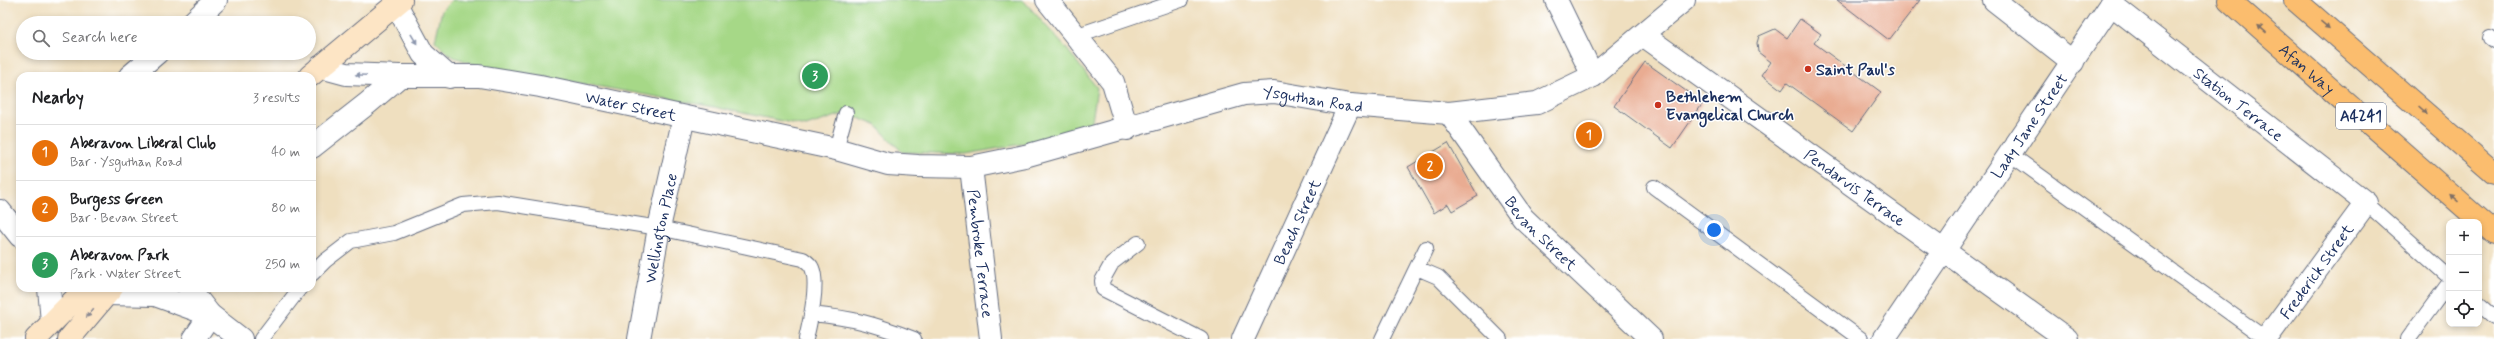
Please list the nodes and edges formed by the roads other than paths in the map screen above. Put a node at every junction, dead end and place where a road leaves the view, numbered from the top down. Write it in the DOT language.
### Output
graph roads {
  1 [pos="216,0"];
  2 [pos="1047,0"];
  3 [pos="1181,0"];
  4 [pos="1556,0"];
  5 [pos="1684,0"];
  6 [pos="1994,0"];
  7 [pos="2229,0"];
  8 [pos="2295,0"];
  9 [pos="398,2"];
  10 [pos="2113,2"];
  11 [pos="199,16"];
  12 [pos="1643,35"];
  13 [pos="1075,36"];
  14 [pos="149,60"];
  15 [pos="2074,62"];
  16 [pos="315,71"];
  17 [pos="135,72"];
  18 [pos="400,76"];
  19 [pos="449,76"];
  20 [pos="1593,76"];
  21 [pos="1350,105"];
  22 [pos="846,113"];
  23 [pos="1449,113"];
  24 [pos="684,117"];
  25 [pos="1127,129"];
  26 [pos="316,144"];
  27 [pos="836,149"];
  28 [pos="2010,154"];
  29 [pos="971,167"];
  30 [pos="2494,173"];
  31 [pos="1654,187"];
  32 [pos="2366,203"];
  33 [pos="0,211"];
  34 [pos="659,228"];
  35 [pos="16,231"];
  36 [pos="2494,233"];
  37 [pos="1138,243"];
  38 [pos="1426,248"];
  39 [pos="1943,252"];
  40 [pos="1417,268"];
  41 [pos="316,270"];
  42 [pos="2446,274"];
  43 [pos="2446,287"];
  44 [pos="49,292"];
  45 [pos="98,292"];
  46 [pos="100,292"];
  47 [pos="123,292"];
  48 [pos="191,292"];
  49 [pos="297,292"];
  50 [pos="2482,307"];
  51 [pos="210,314"];
  52 [pos="811,314"];
  53 [pos="2494,317"];
  54 [pos="52,322"];
  55 [pos="36,339"];
  56 [pos="69,339"];
  57 [pos="194,339"];
  58 [pos="241,339"];
  59 [pos="261,339"];
  60 [pos="639,339"];
  61 [pos="806,339"];
  62 [pos="914,339"];
  63 [pos="991,339"];
  64 [pos="1201,339"];
  65 [pos="1243,339"];
  66 [pos="1382,339"];
  67 [pos="1500,339"];
  68 [pos="1651,339"];
  69 [pos="1861,339"];
  70 [pos="1884,339"];
  71 [pos="2067,339"];
  72 [pos="2266,339"];
  73 [pos="2408,339"];
  1 -- 11 [label="street"];
  2 -- 13 [label="street"];
  3 -- 13 [label="lane"];
  4 -- 20 [label="street"];
  5 -- 12 [label="street, Ysguthan Road"];
  6 -- 15 [label="street"];
  36 -- 7 [label="main road, Afan Way / A4241, one-way"];
  8 -- 30 [label="main road, A4241, one-way"];
  9 -- 16 [label="street"];
  9 -- 19 [label="street, one-way"];
  10 -- 15 [label="street, Lady Jane Street"];
  10 -- 32 [label="street, Station Terrace"];
  12 -- 20 [label="street, Ysguthan Road"];
  12 -- 39 [label="street, Pendarvis Terrace"];
  13 -- 25 [label="street"];
  14 -- 17 [label="street"];
  15 -- 28 [label="street, Lady Jane Street"];
  18 -- 16 [label="street, Water Street, one-way"];
  18 -- 19 [label="street, Water Street"];
  18 -- 26 [label="street"];
  19 -- 24 [label="street, Water Street"];
  20 -- 23 [label="street, Ysguthan Road"];
  21 -- 23 [label="street, Ysguthan Road"];
  21 -- 25 [label="street, Ysguthan Road"];
  21 -- 65 [label="street, Beach Street"];
  22 -- 27 [label="lane"];
  23 -- 68 [label="street, Bevan Street"];
  24 -- 27 [label="street, Water Street"];
  24 -- 34 [label="street, Wellington Place"];
  25 -- 29 [label="street, Ysguthan Road"];
  27 -- 29 [label="street, Water Street"];
  28 -- 39 [label="street, Lady Jane Street"];
  28 -- 72 [label="lane"];
  29 -- 63 [label="street, Pembroke Terrace"];
  31 -- 69 [label="lane"];
  32 -- 42 [label="lane"];
  32 -- 72 [label="street, Frederick Street"];
  33 -- 35 [label="street"];
  34 -- 41 [label="lane"];
  34 -- 52 [label="lane"];
  34 -- 60 [label="street, Wellington Place"];
  37 -- 64 [label="lane"];
  38 -- 40 [label="lane"];
  39 -- 70 [label="street, Lady Jane Street"];
  39 -- 71 [label="street, Pendarvis Terrace"];
  40 -- 66 [label="lane"];
  40 -- 67 [label="lane"];
  43 -- 73 [label="lane"];
  44 -- 54 [label="street"];
  45 -- 54 [label="street"];
  46 -- 56 [label="street, one-way"];
  47 -- 51 [label="street"];
  48 -- 51 [label="street"];
  49 -- 59 [label="lane"];
  50 -- 53 [label="lane"];
  51 -- 57 [label="street"];
  51 -- 58 [label="street"];
  52 -- 61 [label="lane"];
  52 -- 62 [label="lane"];
  54 -- 55 [label="street"];
}
